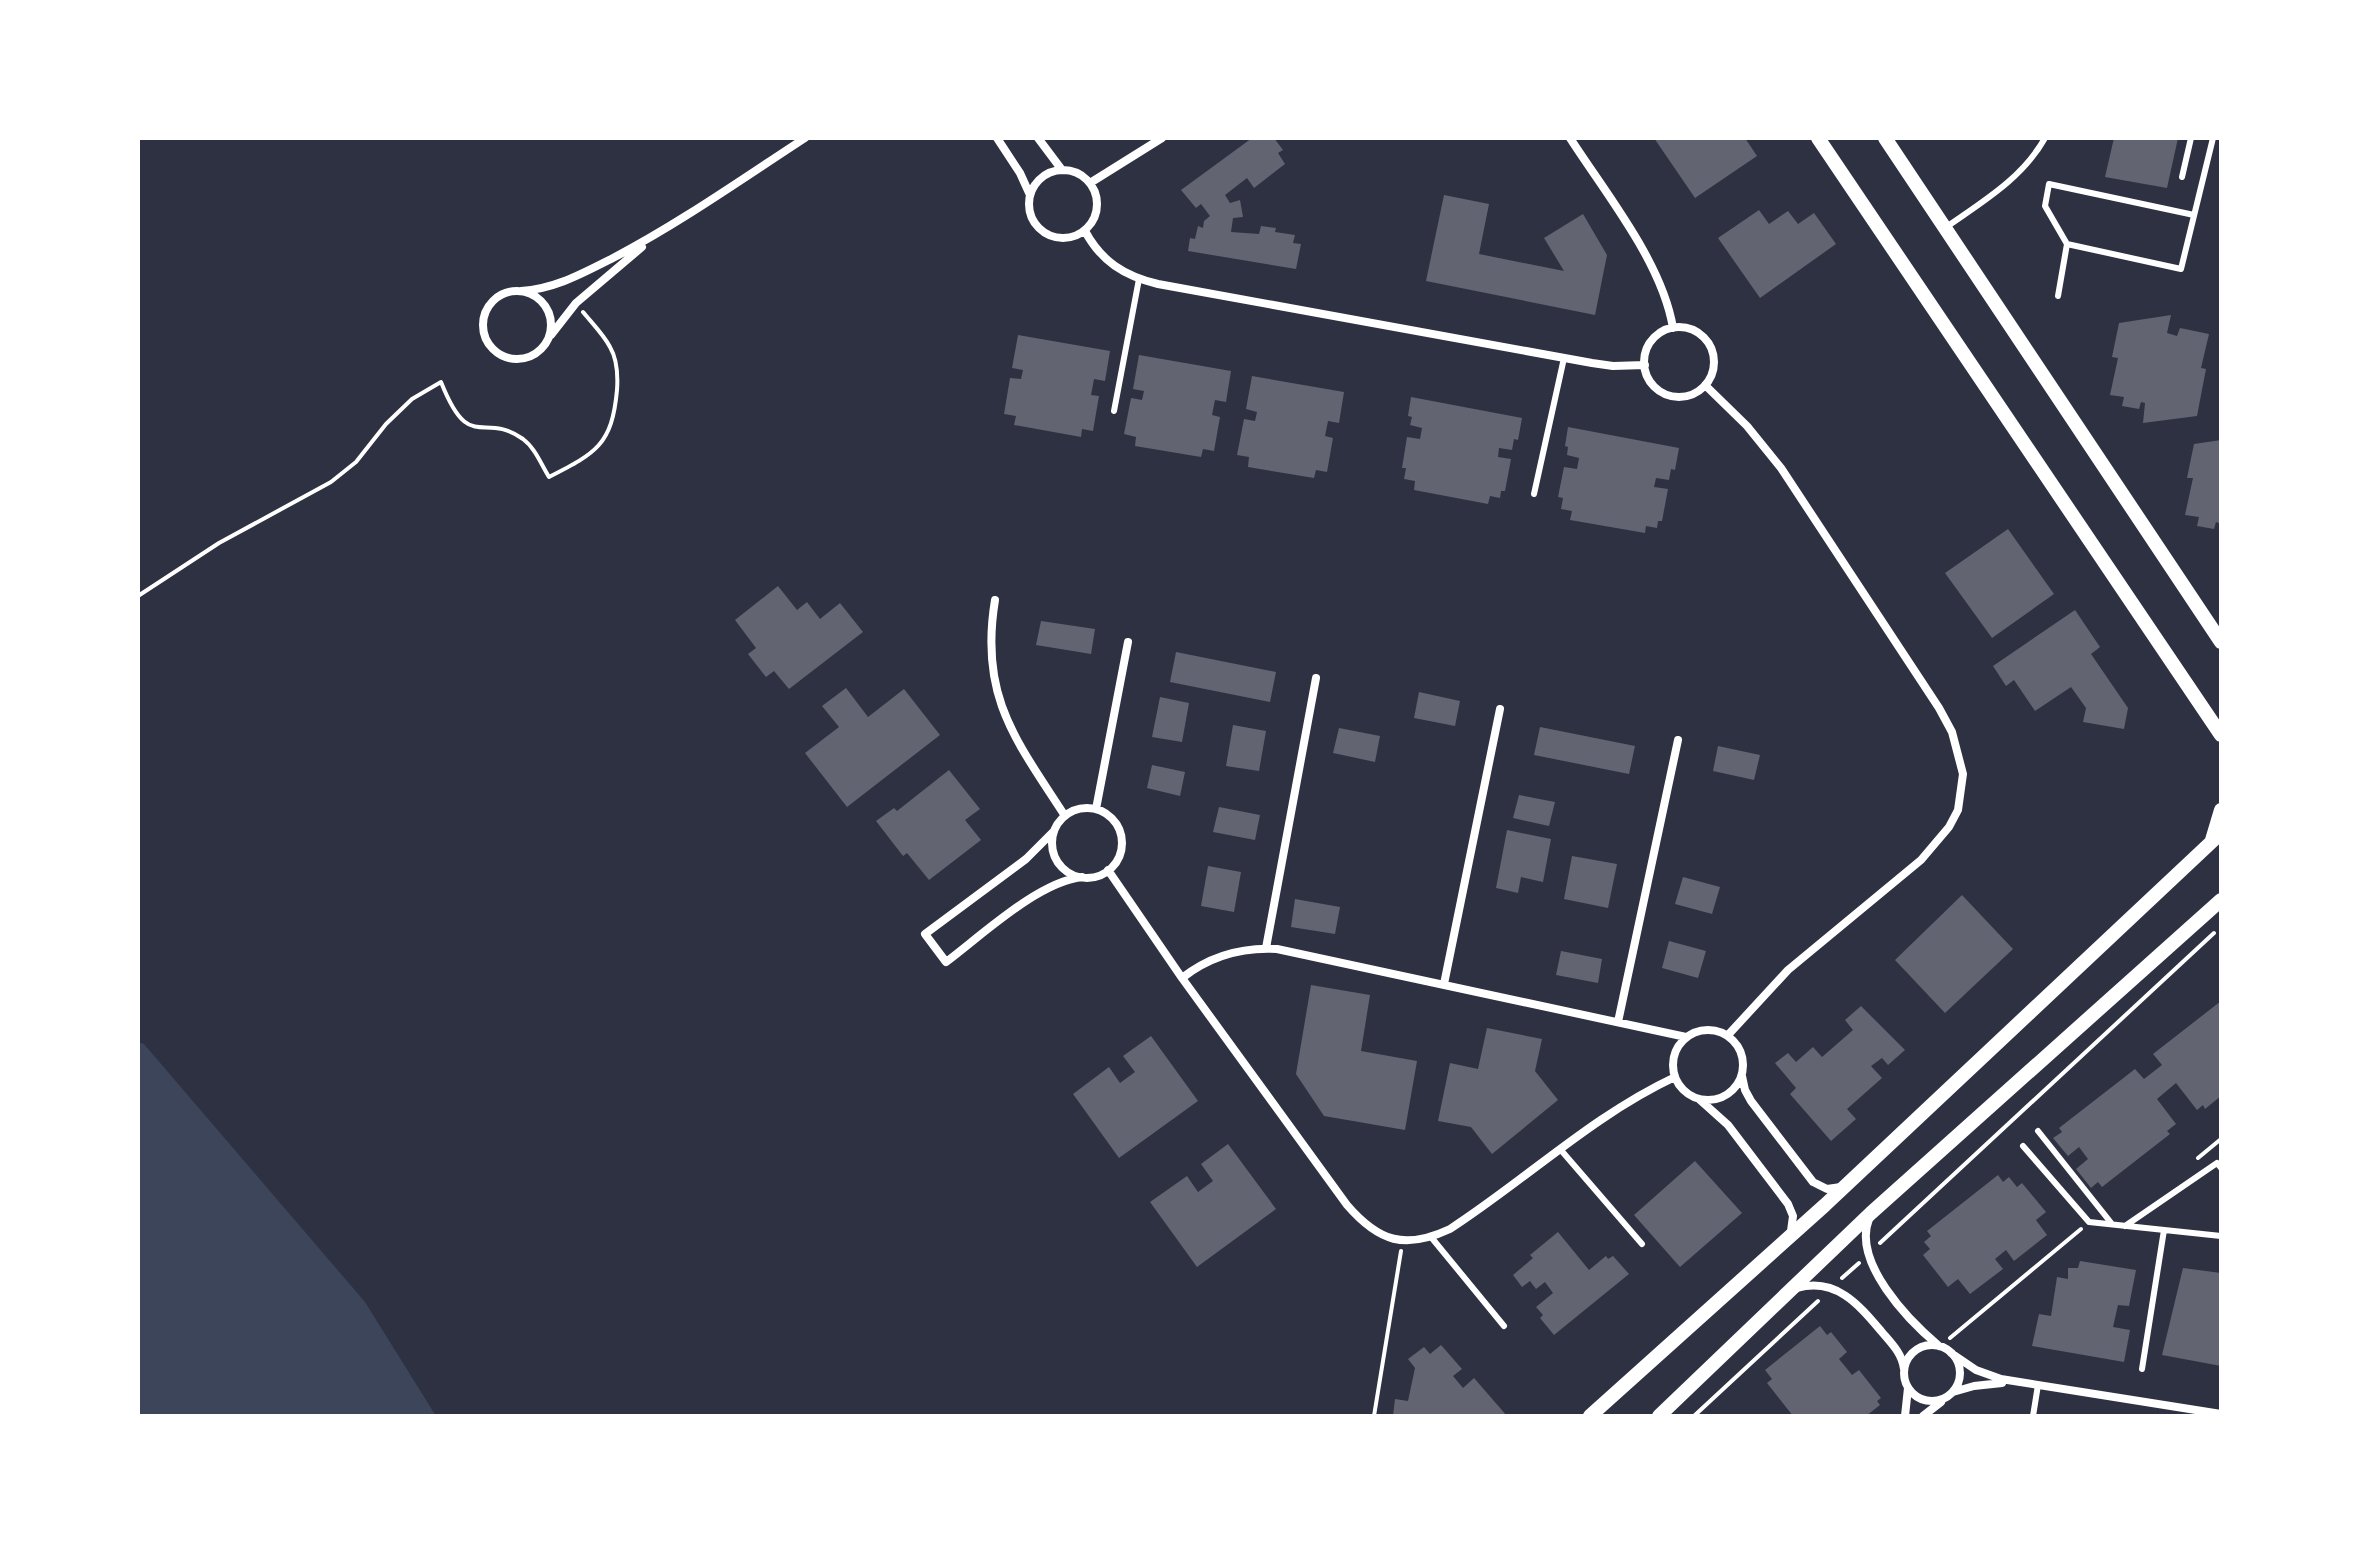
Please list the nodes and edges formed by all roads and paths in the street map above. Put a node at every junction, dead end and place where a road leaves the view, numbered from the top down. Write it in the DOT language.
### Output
graph roads {
  1 [pos="805,138"];
  2 [pos="997,138"];
  3 [pos="1038,138"];
  4 [pos="1162,138"];
  5 [pos="1570,138"];
  6 [pos="1818,138"];
  7 [pos="1885,138"];
  8 [pos="2045,138"];
  9 [pos="2191,138"];
  10 [pos="2213,138"];
  11 [pos="1062,170"];
  12 [pos="2182,177"];
  13 [pos="1090,183"];
  14 [pos="1030,195"];
  15 [pos="2194,215"];
  16 [pos="1945,228"];
  17 [pos="1085,231"];
  18 [pos="655,236"];
  19 [pos="2067,244"];
  20 [pos="1139,279"];
  21 [pos="521,291"];
  22 [pos="2058,296"];
  23 [pos="576,303"];
  24 [pos="1673,328"];
  25 [pos="548,339"];
  26 [pos="1564,358"];
  27 [pos="1645,365"];
  28 [pos="1705,385"];
  29 [pos="1114,411"];
  30 [pos="1534,494"];
  31 [pos="138,596"];
  32 [pos="995,600"];
  33 [pos="1128,642"];
  34 [pos="2221,642"];
  35 [pos="1316,678"];
  36 [pos="1500,709"];
  37 [pos="2221,735"];
  38 [pos="1678,740"];
  39 [pos="1096,809"];
  40 [pos="2221,810"];
  41 [pos="1065,816"];
  42 [pos="1054,831"];
  43 [pos="2216,838"];
  44 [pos="1108,870"];
  45 [pos="1082,877"];
  46 [pos="2218,905"];
  47 [pos="2221,926"];
  48 [pos="1266,948"];
  49 [pos="1182,978"];
  50 [pos="1444,984"];
  51 [pos="1618,1022"];
  52 [pos="1728,1035"];
  53 [pos="1686,1037"];
  54 [pos="1742,1074"];
  55 [pos="1675,1077"];
  56 [pos="1699,1099"];
  57 [pos="2038,1131"];
  58 [pos="2023,1146"];
  59 [pos="1560,1149"];
  60 [pos="2221,1168"];
  61 [pos="1848,1183"];
  62 [pos="1871,1213"];
  63 [pos="2089,1222"];
  64 [pos="2112,1224"];
  65 [pos="2125,1226"];
  66 [pos="2164,1230"];
  67 [pos="2221,1236"];
  68 [pos="1431,1237"];
  69 [pos="1788,1238"];
  70 [pos="1403,1241"];
  71 [pos="1642,1244"];
  72 [pos="1867,1255"];
  73 [pos="1831,1288"];
  74 [pos="1793,1289"];
  75 [pos="1504,1326"];
  76 [pos="1940,1347"];
  77 [pos="1951,1353"];
  78 [pos="2142,1369"];
  79 [pos="1904,1374"];
  80 [pos="2019,1383"];
  81 [pos="2038,1385"];
  82 [pos="1908,1387"];
  83 [pos="1949,1395"];
  84 [pos="2221,1414"];
  85 [pos="1374,1416"];
  86 [pos="1590,1416"];
  87 [pos="1659,1416"];
  88 [pos="1694,1416"];
  89 [pos="1905,1416"];
  90 [pos="1923,1416"];
  91 [pos="2033,1416"];
  1 -- 18 [label="street"];
  2 -- 14 [label="street"];
  3 -- 11 [label="street"];
  4 -- 13 [label="street"];
  5 -- 24 [label="street"];
  6 -- 37 [label="street"];
  7 -- 16 [label="street"];
  8 -- 16 [label="lane"];
  9 -- 12 [label="lane"];
  10 -- 15 [label="lane"];
  11 -- 13 [label="street"];
  11 -- 14 [label="street"];
  13 -- 17 [label="street"];
  14 -- 17 [label="street"];
  15 -- 19 [label="lane"];
  15 -- 19 [label="lane"];
  16 -- 34 [label="street"];
  17 -- 20 [label="street"];
  18 -- 21 [label="street"];
  18 -- 23 [label="street"];
  19 -- 22 [label="lane"];
  20 -- 26 [label="street"];
  20 -- 29 [label="lane"];
  21 -- 25 [label="street"];
  21 -- 25 [label="street"];
  23 -- 25 [label="street"];
  23 -- 31 [label="path"];
  24 -- 27 [label="street"];
  24 -- 28 [label="street"];
  26 -- 27 [label="street"];
  26 -- 30 [label="lane"];
  27 -- 28 [label="street"];
  28 -- 52 [label="street"];
  32 -- 41 [label="street"];
  33 -- 39 [label="street"];
  35 -- 48 [label="street"];
  36 -- 50 [label="street"];
  38 -- 51 [label="street"];
  39 -- 41 [label="street"];
  39 -- 44 [label="street"];
  40 -- 43 [label="street"];
  41 -- 42 [label="street"];
  42 -- 45 [label="street"];
  42 -- 45 [label="street"];
  43 -- 61 [label="street"];
  44 -- 45 [label="street"];
  44 -- 49 [label="street"];
  46 -- 62 [label="street"];
  47 -- 72 [label="path"];
  48 -- 49 [label="street"];
  48 -- 50 [label="street"];
  49 -- 70 [label="street"];
  50 -- 51 [label="street"];
  51 -- 53 [label="street"];
  52 -- 53 [label="street"];
  52 -- 54 [label="street"];
  53 -- 55 [label="street"];
  54 -- 56 [label="street"];
  54 -- 61 [label="street"];
  55 -- 56 [label="street"];
  55 -- 59 [label="street"];
  56 -- 69 [label="street"];
  57 -- 64 [label="lane"];
  58 -- 63 [label="lane"];
  59 -- 68 [label="street"];
  59 -- 71 [label="lane"];
  60 -- 65 [label="lane"];
  61 -- 69 [label="street"];
  62 -- 72 [label="street"];
  62 -- 74 [label="street"];
  63 -- 64 [label="lane"];
  63 -- 76 [label="path"];
  64 -- 65 [label="lane"];
  65 -- 66 [label="lane"];
  66 -- 67 [label="lane"];
  66 -- 78 [label="lane"];
  68 -- 70 [label="street"];
  68 -- 75 [label="lane"];
  69 -- 86 [label="street"];
  70 -- 85 [label="path"];
  72 -- 73 [label="path"];
  72 -- 76 [label="street"];
  73 -- 74 [label="street"];
  73 -- 79 [label="street"];
  73 -- 88 [label="path"];
  74 -- 87 [label="street"];
  76 -- 77 [label="street"];
  76 -- 79 [label="street"];
  77 -- 80 [label="street"];
  77 -- 83 [label="street"];
  79 -- 82 [label="street"];
  80 -- 81 [label="street"];
  80 -- 83 [label="street"];
  81 -- 84 [label="street"];
  81 -- 91 [label="lane"];
  82 -- 83 [label="street"];
  82 -- 89 [label="street"];
  83 -- 90 [label="street"];
}
